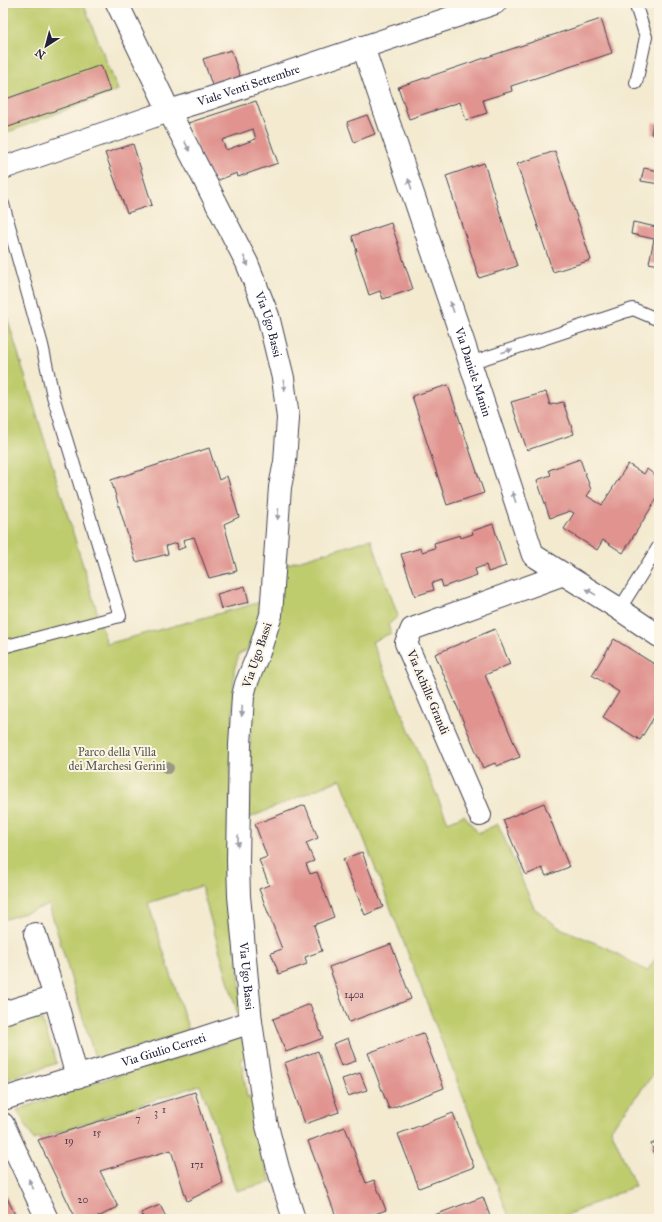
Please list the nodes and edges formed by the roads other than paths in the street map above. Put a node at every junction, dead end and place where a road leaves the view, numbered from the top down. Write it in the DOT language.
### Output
graph roads {
  1 [pos="117,3"];
  2 [pos="495,3"];
  3 [pos="635,3"];
  4 [pos="363,47"];
  5 [pos="636,83"];
  6 [pos="169,111"];
  7 [pos="3,168"];
  8 [pos="3,204"];
  9 [pos="659,320"];
  10 [pos="470,363"];
  11 [pos="659,546"];
  12 [pos="564,574"];
  13 [pos="619,610"];
  14 [pos="659,636"];
  15 [pos="3,647"];
  16 [pos="480,815"];
  17 [pos="35,934"];
  18 [pos="55,997"];
  19 [pos="3,1013"];
  20 [pos="251,1022"];
  21 [pos="77,1077"];
  22 [pos="3,1099"];
  23 [pos="3,1124"];
  24 [pos="47,1219"];
  25 [pos="294,1219"];
  1 -- 6 [label="street, Via Ugo Bassi"];
  2 -- 4 [label="street, Viale Venti Settembre"];
  3 -- 5 [label="lane"];
  4 -- 6 [label="street, Viale Venti Settembre"];
  10 -- 4 [label="street, Via Daniele Manin, one-way"];
  6 -- 7 [label="street, Viale Venti Settembre"];
  6 -- 20 [label="street, Via Ugo Bassi, one-way"];
  8 -- 15 [label="lane"];
  10 -- 9 [label="lane, one-way"];
  12 -- 10 [label="street, Via Daniele Manin, one-way"];
  11 -- 13 [label="lane"];
  13 -- 12 [label="street, Via Daniele Manin, one-way"];
  12 -- 16 [label="street, Via Achille Grandi"];
  13 -- 14 [label="street, Via Daniele Manin"];
  17 -- 18 [label="street"];
  18 -- 19 [label="street"];
  18 -- 21 [label="street"];
  20 -- 21 [label="street, Via Giulio Cerreti"];
  20 -- 25 [label="street, Via Ugo Bassi"];
  21 -- 22 [label="street, Via Giulio Cerreti"];
  24 -- 23 [label="street, one-way"];
}
